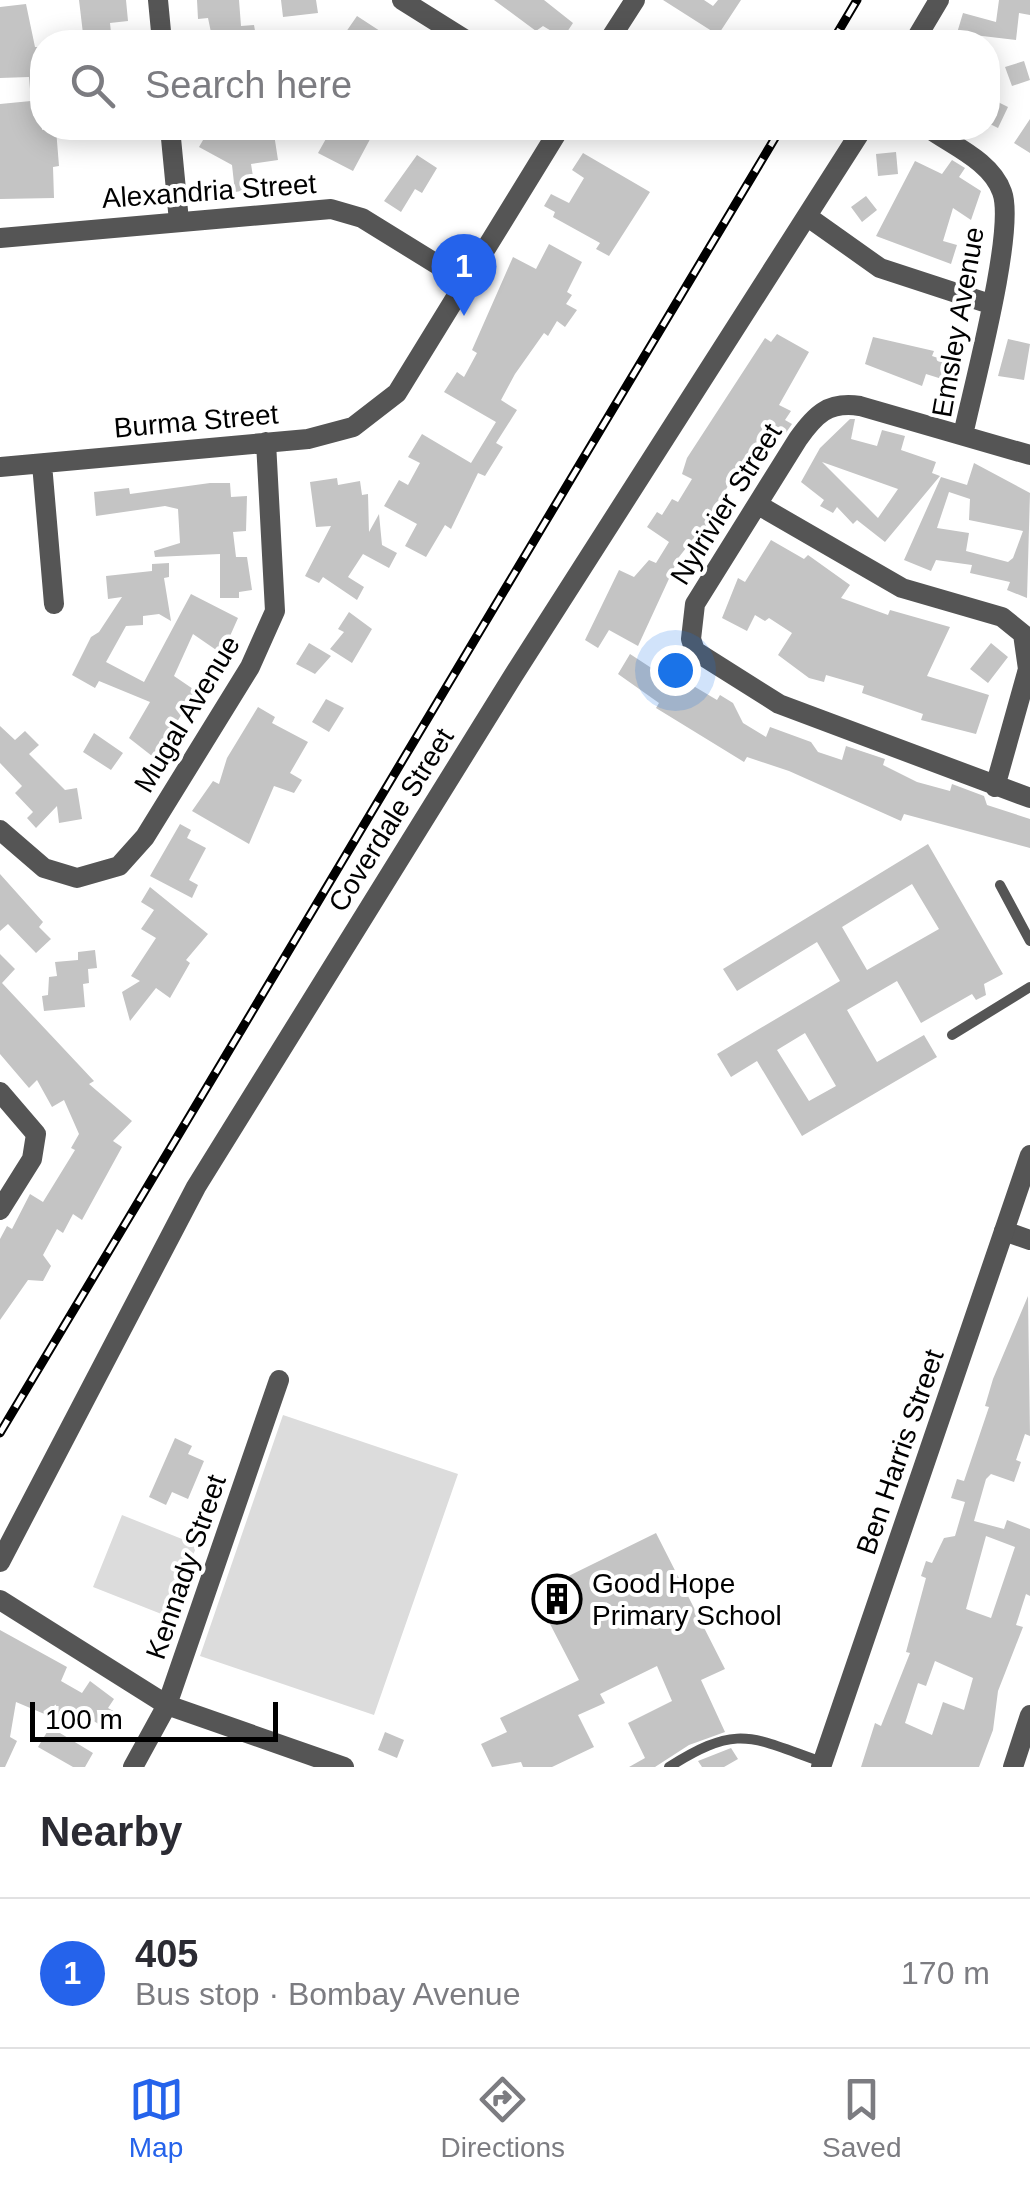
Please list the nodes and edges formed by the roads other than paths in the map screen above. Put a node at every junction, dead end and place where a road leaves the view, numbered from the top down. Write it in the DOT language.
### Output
graph roads {
  1 [pos="158,0"];
  2 [pos="402,0"];
  3 [pos="635,0"];
  4 [pos="939,0"];
  5 [pos="161,30"];
  6 [pos="450,30"];
  7 [pos="616,30"];
  8 [pos="921,30"];
  9 [pos="171,140"];
  10 [pos="552,140"];
  11 [pos="856,140"];
  12 [pos="947,140"];
  13 [pos="808,217"];
  14 [pos="179,221"];
  15 [pos="0,238"];
  16 [pos="464,281"];
  17 [pos="990,304"];
  18 [pos="963,435"];
  19 [pos="266,442"];
  20 [pos="1030,455"];
  21 [pos="42,464"];
  22 [pos="0,467"];
  23 [pos="760,506"];
  24 [pos="54,604"];
  25 [pos="995,786"];
  26 [pos="1030,798"];
  27 [pos="0,830"];
  28 [pos="1000,884"];
  29 [pos="1030,941"];
  30 [pos="1030,987"];
  31 [pos="952,1035"];
  32 [pos="0,1092"];
  33 [pos="1030,1155"];
  34 [pos="0,1210"];
  35 [pos="1004,1231"];
  36 [pos="1030,1240"];
  37 [pos="279,1380"];
  38 [pos="0,1562"];
  39 [pos="0,1600"];
  40 [pos="168,1705"];
  41 [pos="1030,1715"];
  42 [pos="822,1765"];
  43 [pos="132,1767"];
  44 [pos="344,1767"];
  45 [pos="669,1767"];
  46 [pos="1013,1767"];
  1 -- 5 [label="street"];
  2 -- 6 [label="street"];
  3 -- 7 [label="street"];
  4 -- 8 [label="street"];
  9 -- 14 [label="street"];
  10 -- 16 [label="street"];
  11 -- 13 [label="street, Coverdale Street"];
  12 -- 17 [label="street, Emsley Avenue"];
  13 -- 17 [label="street"];
  13 -- 38 [label="street, Coverdale Street"];
  14 -- 15 [label="street, Alexandria Street"];
  14 -- 16 [label="street, Alexandria Street"];
  16 -- 19 [label="street, Burma Street"];
  17 -- 18 [label="street, Emsley Avenue"];
  18 -- 20 [label="street, Emsley Avenue"];
  18 -- 23 [label="street, Nylrivier Street"];
  19 -- 21 [label="street, Burma Street"];
  19 -- 27 [label="street, Mugal Avenue"];
  21 -- 22 [label="street, Burma Street"];
  21 -- 24 [label="street"];
  23 -- 25 [label="street"];
  23 -- 25 [label="street, Nylrivier Street"];
  25 -- 26 [label="street, Nylrivier Street"];
  28 -- 29 [label="lane"];
  30 -- 31 [label="lane"];
  32 -- 34 [label="street"];
  33 -- 35 [label="street, Ben Harris Street"];
  35 -- 36 [label="street"];
  35 -- 42 [label="street, Ben Harris Street"];
  37 -- 40 [label="street, Kennady Street"];
  39 -- 40 [label="street"];
  40 -- 43 [label="street, Kennady Street"];
  40 -- 44 [label="street"];
  41 -- 46 [label="street"];
  42 -- 45 [label="lane"];
}
